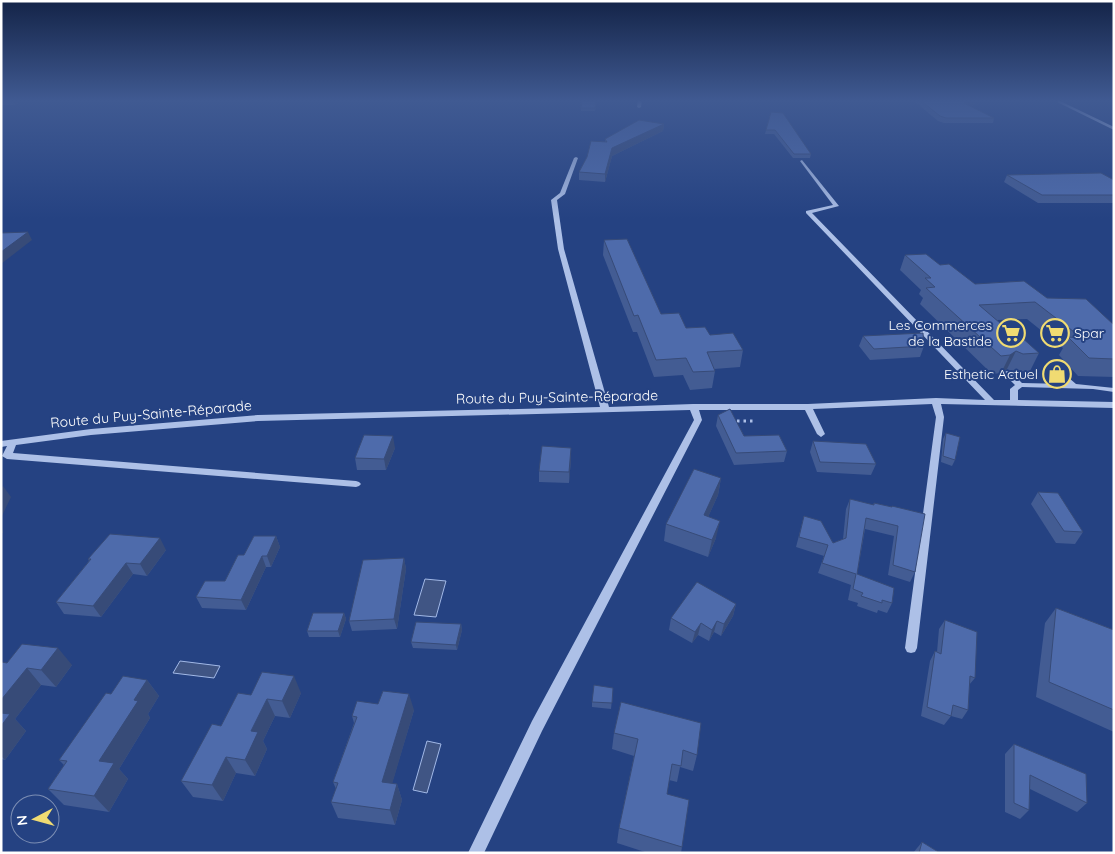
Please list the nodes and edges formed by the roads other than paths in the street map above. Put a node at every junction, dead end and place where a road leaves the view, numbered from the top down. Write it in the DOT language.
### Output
graph roads {
  1 [pos="576,158"];
  2 [pos="802,161"];
  3 [pos="1052,368"];
  4 [pos="1007,372"];
  5 [pos="1020,385"];
  6 [pos="1073,386"];
  7 [pos="1114,390"];
  8 [pos="936,401"];
  9 [pos="991,401"];
  10 [pos="1014,401"];
  11 [pos="1114,405"];
  12 [pos="693,407"];
  13 [pos="808,407"];
  14 [pos="605,409"];
  15 [pos="821,434"];
  16 [pos="13,442"];
  17 [pos="1,444"];
  18 [pos="356,484"];
  19 [pos="911,648"];
  20 [pos="476,853"];
  1 -- 14 [label="street"];
  2 -- 9 [label="street"];
  3 -- 6 [label="street"];
  4 -- 5 [label="street"];
  5 -- 6 [label="street"];
  5 -- 10 [label="street"];
  6 -- 7 [label="street"];
  8 -- 9 [label="street, Route du Puy-Sainte-Réparade"];
  8 -- 13 [label="street, Route du Puy-Sainte-Réparade"];
  8 -- 19 [label="street"];
  9 -- 10 [label="street, Route du Puy-Sainte-Réparade"];
  10 -- 11 [label="street, Route du Puy-Sainte-Réparade"];
  12 -- 13 [label="street, Route du Puy-Sainte-Réparade"];
  12 -- 14 [label="street, Route du Puy-Sainte-Réparade"];
  12 -- 20 [label="street"];
  13 -- 15 [label="street"];
  14 -- 16 [label="street, Route du Puy-Sainte-Réparade"];
  16 -- 17 [label="street, Route du Puy-Sainte-Réparade"];
  16 -- 18 [label="street"];
}
